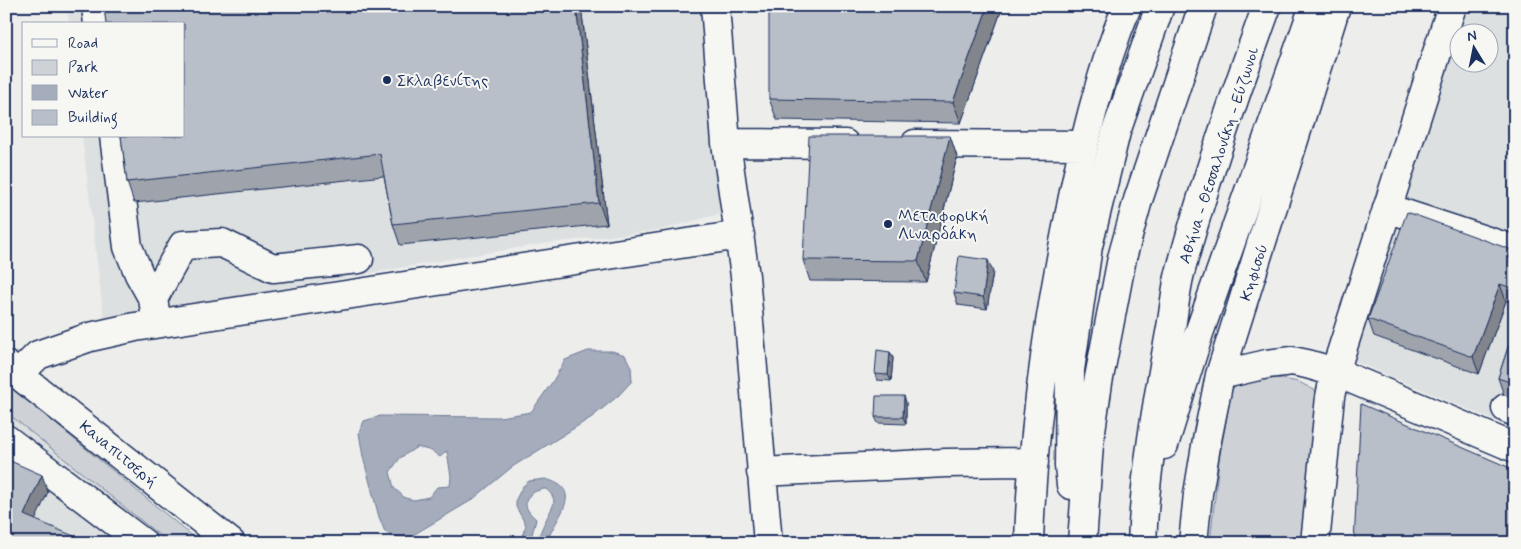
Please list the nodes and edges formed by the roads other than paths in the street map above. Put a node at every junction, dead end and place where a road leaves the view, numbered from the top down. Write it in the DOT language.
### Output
graph roads {
  1 [pos="96,6"];
  2 [pos="715,6"];
  3 [pos="1127,6"];
  4 [pos="1160,6"];
  5 [pos="1203,6"];
  6 [pos="1267,6"];
  7 [pos="1314,6"];
  8 [pos="1336,6"];
  9 [pos="1452,6"];
  10 [pos="98,22"];
  11 [pos="114,138"];
  12 [pos="726,143"];
  13 [pos="865,144"];
  14 [pos="895,144"];
  15 [pos="1084,145"];
  16 [pos="1387,208"];
  17 [pos="740,235"];
  18 [pos="1515,250"];
  19 [pos="359,258"];
  20 [pos="155,311"];
  21 [pos="12,369"];
  22 [pos="1335,372"];
  23 [pos="1220,375"];
  24 [pos="6,439"];
  25 [pos="1515,448"];
  26 [pos="1034,462"];
  27 [pos="762,472"];
  28 [pos="1144,511"];
  29 [pos="144,543"];
  30 [pos="231,543"];
  31 [pos="768,543"];
  32 [pos="1030,543"];
  33 [pos="1078,543"];
  34 [pos="1082,543"];
  35 [pos="1142,543"];
  36 [pos="1193,543"];
  37 [pos="1315,543"];
  1 -- 10 [label="main road"];
  2 -- 12 [label="main road"];
  3 -- 15 [label="main road"];
  4 -- 33 [label="main road"];
  5 -- 34 [label="main road"];
  6 -- 28 [label="main road, Αθήνα - Θεσσαλονίκη - Εύζωνοι"];
  7 -- 28 [label="main road"];
  8 -- 23 [label="main road, Κηφισού"];
  9 -- 16 [label="main road"];
  11 -- 20 [label="main road"];
  12 -- 13 [label="main road"];
  12 -- 17 [label="main road"];
  14 -- 15 [label="main road"];
  15 -- 26 [label="main road"];
  16 -- 18 [label="main road"];
  16 -- 22 [label="main road"];
  17 -- 20 [label="main road"];
  17 -- 27 [label="main road"];
  19 -- 20 [label="main road"];
  20 -- 21 [label="main road"];
  21 -- 30 [label="main road, Καναπιτσερή"];
  22 -- 23 [label="main road"];
  22 -- 25 [label="main road"];
  22 -- 37 [label="main road"];
  23 -- 36 [label="main road, Κηφισού"];
  24 -- 29 [label="main road"];
  26 -- 27 [label="main road"];
  26 -- 32 [label="main road"];
  27 -- 31 [label="main road"];
  28 -- 35 [label="main road, Αθήνα - Θεσσαλονίκη - Εύζωνοι"];
}
